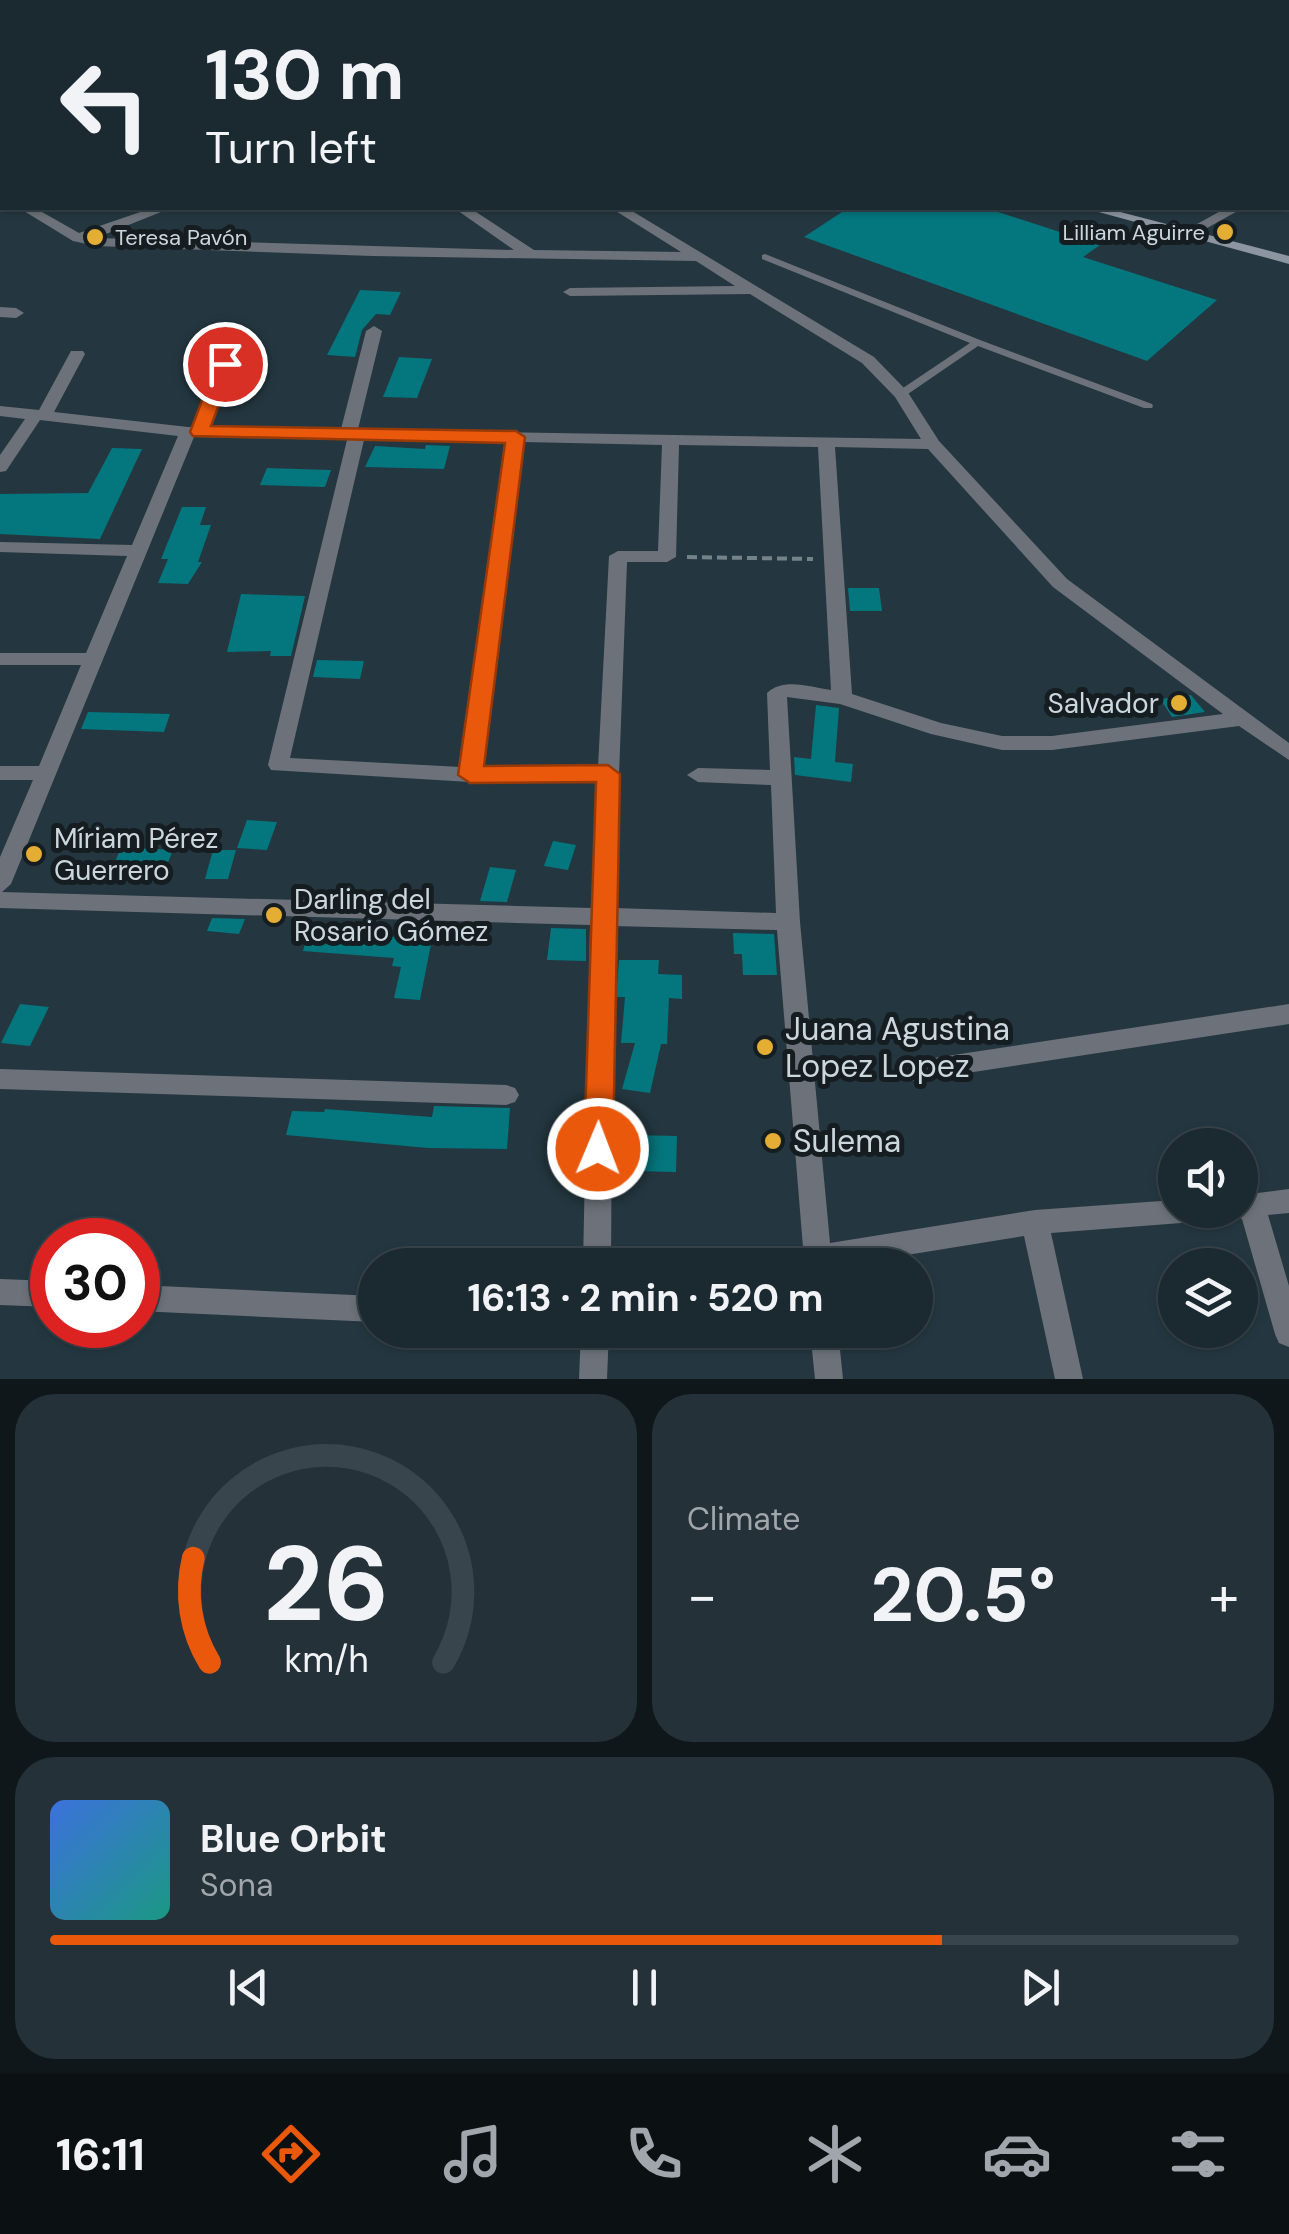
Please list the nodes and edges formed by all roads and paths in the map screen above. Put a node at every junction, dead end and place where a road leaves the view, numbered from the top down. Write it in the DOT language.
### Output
graph roads {
  1 [pos="29,210"];
  2 [pos="158,210"];
  3 [pos="464,210"];
  4 [pos="621,210"];
  5 [pos="1097,210"];
  6 [pos="1232,210"];
  7 [pos="1186,234"];
  8 [pos="78,238"];
  9 [pos="533,256"];
  10 [pos="696,257"];
  11 [pos="764,257"];
  12 [pos="1289,260"];
  13 [pos="752,290"];
  14 [pos="570,292"];
  15 [pos="374,330"];
  16 [pos="977,342"];
  17 [pos="78,354"];
  18 [pos="225,364"];
  19 [pos="901,394"];
  20 [pos="1148,406"];
  21 [pos="0,411"];
  22 [pos="40,415"];
  23 [pos="194,432"];
  24 [pos="353,434"];
  25 [pos="516,437"];
  26 [pos="671,440"];
  27 [pos="826,442"];
  28 [pos="933,444"];
  29 [pos="0,467"];
  30 [pos="0,547"];
  31 [pos="139,551"];
  32 [pos="667,557"];
  33 [pos="832,559"];
  34 [pos="0,659"];
  35 [pos="94,659"];
  36 [pos="842,698"];
  37 [pos="1240,718"];
  38 [pos="1289,753"];
  39 [pos="0,772"];
  40 [pos="46,773"];
  41 [pos="608,774"];
  42 [pos="470,775"];
  43 [pos="698,775"];
  44 [pos="781,778"];
  45 [pos="0,884"];
  46 [pos="0,900"];
  47 [pos="602,918"];
  48 [pos="788,922"];
  49 [pos="1289,1014"];
  50 [pos="914,1071"];
  51 [pos="0,1079"];
  52 [pos="506,1095"];
  53 [pos="1289,1202"];
  54 [pos="1258,1205"];
  55 [pos="1158,1213"];
  56 [pos="1035,1222"];
  57 [pos="1253,1228"];
  58 [pos="596,1248"];
  59 [pos="817,1248"];
  60 [pos="890,1248"];
  61 [pos="0,1292"];
  62 [pos="30,1293"];
  63 [pos="160,1299"];
  64 [pos="358,1308"];
  65 [pos="1289,1334"];
  66 [pos="595,1348"];
  67 [pos="826,1348"];
  68 [pos="594,1379"];
  69 [pos="829,1379"];
  70 [pos="1068,1379"];
  1 -- 8 [label="street"];
  2 -- 8 [label="street"];
  3 -- 9 [label="street"];
  4 -- 10 [label="street"];
  5 -- 7 [label="street"];
  6 -- 7 [label="street"];
  7 -- 12 [label="street"];
  8 -- 9 [label="street"];
  9 -- 10 [label="street"];
  10 -- 13 [label="street"];
  11 -- 16 [label="lane"];
  13 -- 14 [label="street"];
  13 -- 19 [label="street"];
  15 -- 24 [label="street"];
  16 -- 19 [label="lane"];
  16 -- 20 [label="lane"];
  17 -- 22 [label="street"];
  18 -- 23 [label="street"];
  19 -- 28 [label="street"];
  21 -- 22 [label="street"];
  22 -- 23 [label="street"];
  22 -- 29 [label="street"];
  23 -- 24 [label="street"];
  23 -- 31 [label="street"];
  24 -- 25 [label="street"];
  24 -- 42 [label="street"];
  25 -- 26 [label="street"];
  25 -- 42 [label="street"];
  26 -- 27 [label="street"];
  26 -- 32 [label="street"];
  27 -- 28 [label="street"];
  27 -- 33 [label="street"];
  28 -- 37 [label="street"];
  30 -- 31 [label="street"];
  31 -- 35 [label="street"];
  32 -- 33 [label="path"];
  32 -- 41 [label="street"];
  33 -- 36 [label="street"];
  34 -- 35 [label="street"];
  35 -- 40 [label="street"];
  36 -- 37 [label="street"];
  36 -- 44 [label="street"];
  37 -- 38 [label="street"];
  39 -- 40 [label="street"];
  40 -- 45 [label="street"];
  41 -- 42 [label="street"];
  41 -- 47 [label="street"];
  43 -- 44 [label="street"];
  44 -- 48 [label="street"];
  46 -- 47 [label="street"];
  47 -- 48 [label="street"];
  47 -- 58 [label="street"];
  48 -- 59 [label="street"];
  49 -- 50 [label="street"];
  51 -- 52 [label="street"];
  53 -- 54 [label="street"];
  55 -- 56 [label="street"];
  56 -- 60 [label="street"];
  56 -- 70 [label="street"];
  57 -- 65 [label="street"];
  61 -- 62 [label="street"];
  63 -- 64 [label="street"];
  66 -- 68 [label="street"];
  67 -- 69 [label="street"];
}
